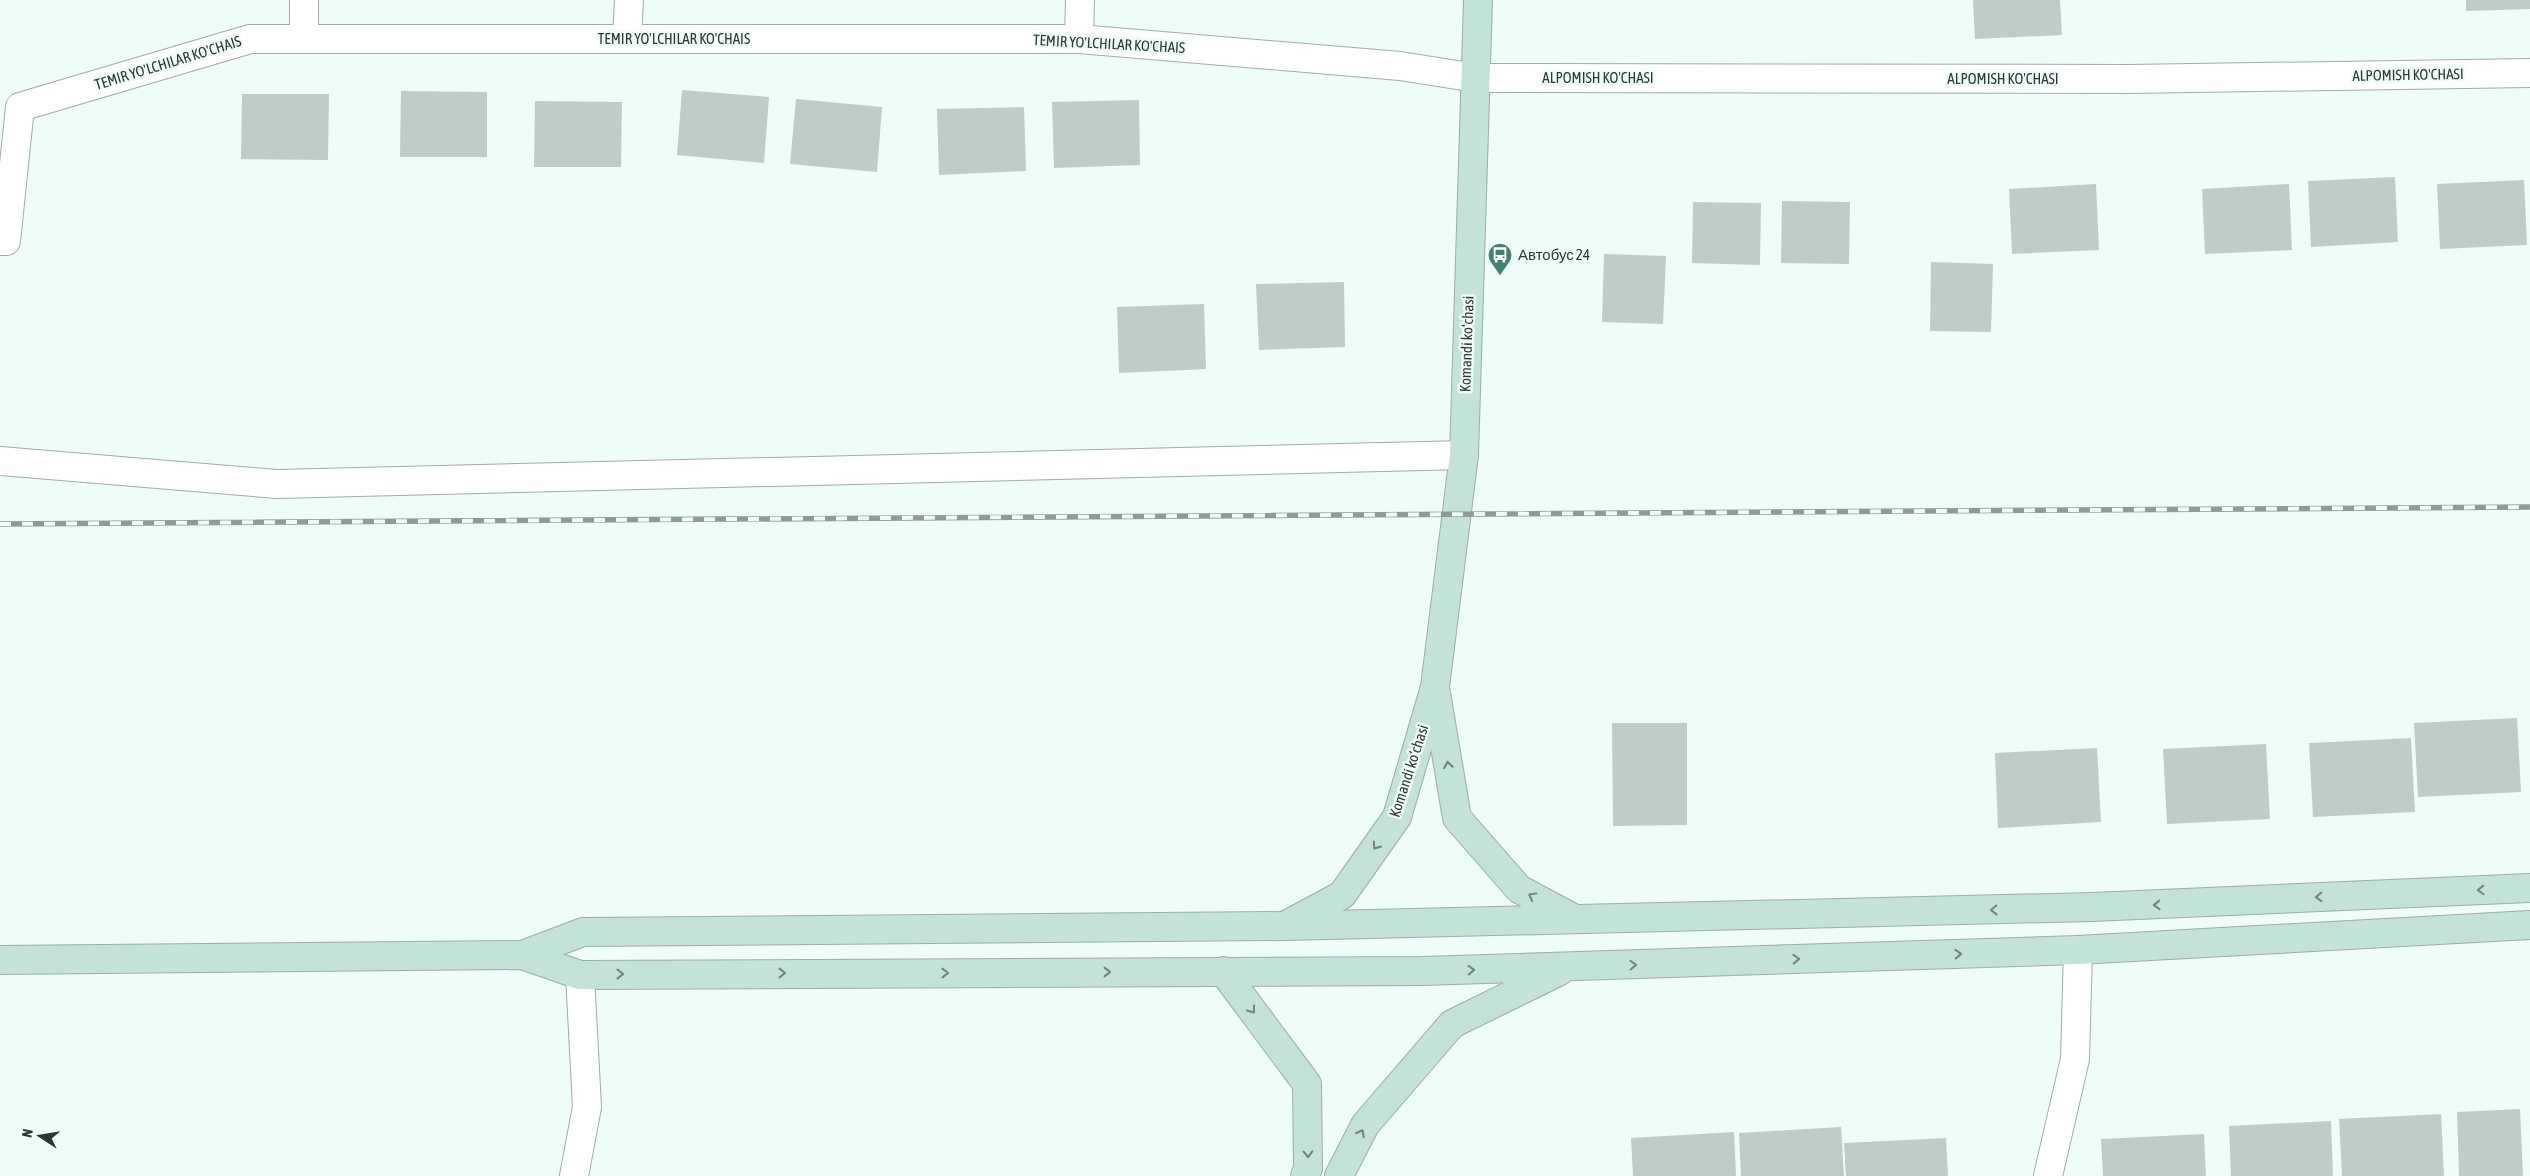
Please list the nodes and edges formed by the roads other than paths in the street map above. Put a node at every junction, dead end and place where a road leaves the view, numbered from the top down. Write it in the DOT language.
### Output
graph roads {
  1 [pos="304,0"];
  2 [pos="629,0"];
  3 [pos="1080,0"];
  4 [pos="1478,0"];
  5 [pos="304,39"];
  6 [pos="627,39"];
  7 [pos="1079,39"];
  8 [pos="2530,73"];
  9 [pos="1476,78"];
  10 [pos="0,241"];
  11 [pos="1464,455"];
  12 [pos="0,461"];
  13 [pos="1435,687"];
  14 [pos="2530,888"];
  15 [pos="1575,919"];
  16 [pos="2530,925"];
  17 [pos="1285,926"];
  18 [pos="2078,950"];
  19 [pos="522,955"];
  20 [pos="0,960"];
  21 [pos="1568,967"];
  22 [pos="1223,971"];
  23 [pos="580,974"];
  24 [pos="574,1176"];
  25 [pos="1305,1176"];
  26 [pos="1339,1176"];
  27 [pos="2048,1176"];
  1 -- 5 [label="street"];
  2 -- 6 [label="street"];
  3 -- 7 [label="street"];
  4 -- 9 [label="main road, Komandi ko‘chasi"];
  5 -- 6 [label="street, TEMIR YO'LCHILAR KO'CHAIS"];
  5 -- 10 [label="street, TEMIR YO'LCHILAR KO'CHAIS"];
  6 -- 7 [label="street, TEMIR YO'LCHILAR KO'CHAIS"];
  7 -- 9 [label="street, TEMIR YO'LCHILAR KO'CHAIS"];
  8 -- 9 [label="street, ALPOMISH KO'CHASI"];
  9 -- 11 [label="main road, Komandi ko‘chasi"];
  11 -- 12 [label="street"];
  11 -- 13 [label="main road, Komandi ko‘chasi"];
  15 -- 13 [label="main road, Komandi ko‘chasi, one-way"];
  13 -- 17 [label="main road, Komandi ko‘chasi, one-way"];
  14 -- 15 [label="main road, one-way"];
  15 -- 17 [label="main road"];
  16 -- 18 [label="main road"];
  17 -- 19 [label="main road"];
  21 -- 18 [label="main road, one-way"];
  18 -- 27 [label="street"];
  19 -- 20 [label="main road"];
  19 -- 23 [label="main road"];
  22 -- 21 [label="main road, one-way"];
  26 -- 21 [label="main road, one-way"];
  23 -- 22 [label="main road, one-way"];
  22 -- 25 [label="main road, one-way"];
  23 -- 24 [label="street"];
}
